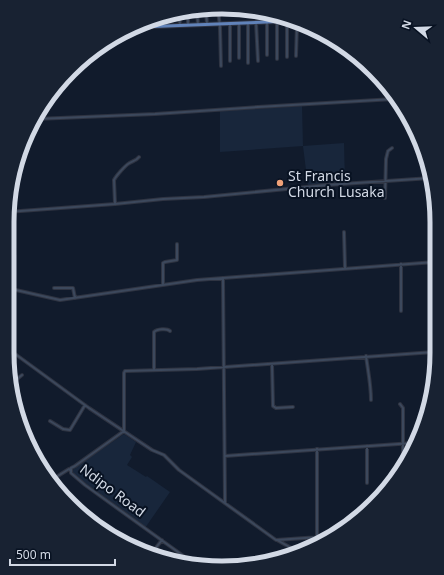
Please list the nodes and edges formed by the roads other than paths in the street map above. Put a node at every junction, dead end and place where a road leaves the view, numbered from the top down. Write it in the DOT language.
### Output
graph roads {
  1 [pos="206,14"];
  2 [pos="218,14"];
  3 [pos="197,16"];
  4 [pos="188,17"];
  5 [pos="179,18"];
  6 [pos="256,22"];
  7 [pos="267,22"];
  8 [pos="277,22"];
  9 [pos="230,23"];
  10 [pos="239,23"];
  11 [pos="248,23"];
  12 [pos="158,24"];
  13 [pos="207,24"];
  14 [pos="220,24"];
  15 [pos="287,24"];
  16 [pos="180,25"];
  17 [pos="188,25"];
  18 [pos="198,25"];
  19 [pos="297,28"];
  20 [pos="267,55"];
  21 [pos="296,56"];
  22 [pos="287,57"];
  23 [pos="239,58"];
  24 [pos="277,60"];
  25 [pos="230,61"];
  26 [pos="258,61"];
  27 [pos="248,63"];
  28 [pos="220,66"];
  29 [pos="390,99"];
  30 [pos="42,119"];
  31 [pos="392,148"];
  32 [pos="139,157"];
  33 [pos="425,178"];
  34 [pos="385,181"];
  35 [pos="385,198"];
  36 [pos="115,204"];
  37 [pos="14,211"];
  38 [pos="344,232"];
  39 [pos="177,244"];
  40 [pos="430,262"];
  41 [pos="401,264"];
  42 [pos="344,268"];
  43 [pos="223,278"];
  44 [pos="163,284"];
  45 [pos="54,288"];
  46 [pos="14,290"];
  47 [pos="75,298"];
  48 [pos="401,311"];
  49 [pos="170,331"];
  50 [pos="430,352"];
  51 [pos="14,353"];
  52 [pos="366,356"];
  53 [pos="272,364"];
  54 [pos="224,367"];
  55 [pos="154,370"];
  56 [pos="22,375"];
  57 [pos="16,380"];
  58 [pos="371,400"];
  59 [pos="400,404"];
  60 [pos="85,405"];
  61 [pos="293,407"];
  62 [pos="50,421"];
  63 [pos="124,431"];
  64 [pos="410,442"];
  65 [pos="404,443"];
  66 [pos="367,446"];
  67 [pos="317,449"];
  68 [pos="404,454"];
  69 [pos="225,456"];
  70 [pos="71,471"];
  71 [pos="55,477"];
  72 [pos="367,483"];
  73 [pos="225,503"];
  74 [pos="317,537"];
  75 [pos="162,540"];
  76 [pos="276,540"];
  77 [pos="292,549"];
  78 [pos="155,550"];
  79 [pos="186,558"];
  1 -- 13 [label="street"];
  2 -- 14 [label="street"];
  3 -- 18 [label="street"];
  4 -- 17 [label="street"];
  5 -- 16 [label="street"];
  6 -- 7 [label="main road"];
  6 -- 11 [label="main road"];
  6 -- 26 [label="street"];
  7 -- 8 [label="main road"];
  7 -- 20 [label="street"];
  8 -- 24 [label="street"];
  9 -- 10 [label="main road"];
  9 -- 14 [label="main road"];
  9 -- 25 [label="street"];
  10 -- 11 [label="main road"];
  10 -- 23 [label="street"];
  11 -- 27 [label="street"];
  12 -- 16 [label="main road"];
  13 -- 14 [label="main road"];
  13 -- 18 [label="main road"];
  14 -- 28 [label="street"];
  15 -- 22 [label="street"];
  16 -- 17 [label="main road"];
  17 -- 18 [label="main road"];
  19 -- 21 [label="street"];
  29 -- 30 [label="street"];
  31 -- 34 [label="street"];
  32 -- 36 [label="street"];
  33 -- 34 [label="street"];
  34 -- 35 [label="street"];
  34 -- 36 [label="street"];
  36 -- 37 [label="street"];
  38 -- 42 [label="street"];
  39 -- 44 [label="street"];
  40 -- 41 [label="street"];
  41 -- 42 [label="street"];
  41 -- 48 [label="street"];
  42 -- 43 [label="street"];
  43 -- 44 [label="street"];
  43 -- 54 [label="street"];
  44 -- 47 [label="street"];
  45 -- 47 [label="street"];
  46 -- 47 [label="street"];
  49 -- 55 [label="street"];
  50 -- 52 [label="street"];
  51 -- 60 [label="street"];
  52 -- 53 [label="street"];
  52 -- 58 [label="street"];
  53 -- 54 [label="street"];
  53 -- 61 [label="street"];
  54 -- 55 [label="street"];
  54 -- 69 [label="street"];
  55 -- 63 [label="street"];
  56 -- 57 [label="street"];
  59 -- 65 [label="street"];
  60 -- 62 [label="street"];
  60 -- 63 [label="street"];
  63 -- 70 [label="street, Ndipo Road"];
  63 -- 73 [label="street"];
  64 -- 65 [label="street"];
  65 -- 66 [label="street"];
  65 -- 68 [label="street"];
  66 -- 67 [label="street"];
  66 -- 72 [label="street"];
  67 -- 69 [label="street"];
  67 -- 74 [label="street"];
  69 -- 73 [label="street"];
  70 -- 71 [label="street"];
  70 -- 75 [label="street, Ndipo Road"];
  73 -- 76 [label="street"];
  74 -- 76 [label="street"];
  75 -- 78 [label="street"];
  75 -- 79 [label="street, Ndipo Road"];
  76 -- 77 [label="street"];
}
